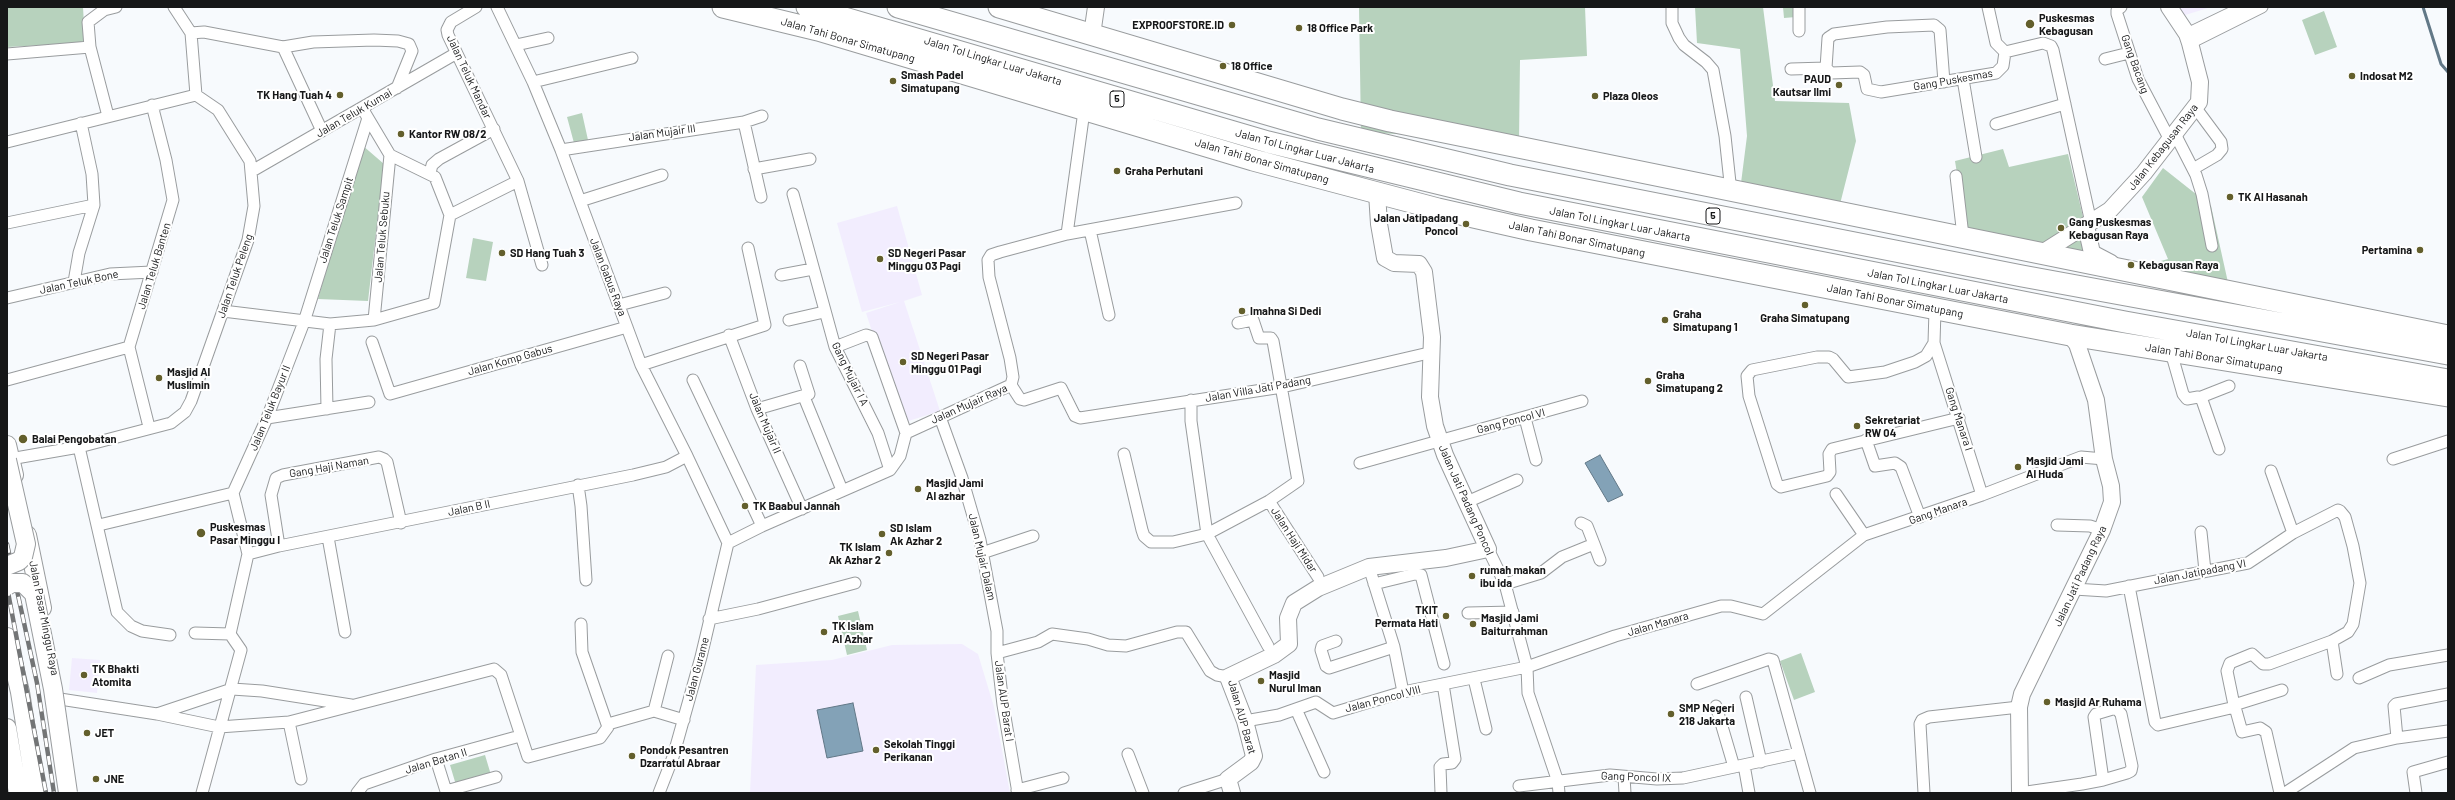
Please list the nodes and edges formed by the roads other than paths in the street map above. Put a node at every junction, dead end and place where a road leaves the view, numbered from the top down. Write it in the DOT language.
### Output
graph roads {
  1 [pos="116,7"];
  2 [pos="174,7"];
  3 [pos="476,7"];
  4 [pos="497,7"];
  5 [pos="723,7"];
  6 [pos="774,7"];
  7 [pos="807,7"];
  8 [pos="898,7"];
  9 [pos="999,7"];
  10 [pos="1096,7"];
  11 [pos="1672,7"];
  12 [pos="1799,7"];
  13 [pos="1988,7"];
  14 [pos="2121,7"];
  15 [pos="2169,7"];
  16 [pos="2243,7"];
  17 [pos="2262,7"];
  18 [pos="932,13"];
  19 [pos="887,30"];
  20 [pos="1799,31"];
  21 [pos="191,33"];
  22 [pos="1092,35"];
  23 [pos="548,38"];
  24 [pos="2189,39"];
  25 [pos="516,45"];
  26 [pos="90,46"];
  27 [pos="283,47"];
  28 [pos="2005,52"];
  29 [pos="2129,53"];
  30 [pos="7,54"];
  31 [pos="455,54"];
  32 [pos="632,58"];
  33 [pos="2104,59"];
  34 [pos="1826,68"];
  35 [pos="1791,70"];
  36 [pos="1963,79"];
  37 [pos="533,82"];
  38 [pos="1944,82"];
  39 [pos="396,88"];
  40 [pos="196,95"];
  41 [pos="2065,104"];
  42 [pos="152,105"];
  43 [pos="2195,107"];
  44 [pos="362,108"];
  45 [pos="1084,111"];
  46 [pos="108,116"];
  47 [pos="762,116"];
  48 [pos="368,118"];
  49 [pos="744,122"];
  50 [pos="81,123"];
  51 [pos="1996,124"];
  52 [pos="494,129"];
  53 [pos="322,131"];
  54 [pos="2172,137"];
  55 [pos="7,142"];
  56 [pos="561,150"];
  57 [pos="390,155"];
  58 [pos="1976,156"];
  59 [pos="810,159"];
  60 [pos="754,169"];
  61 [pos="2193,169"];
  62 [pos="252,172"];
  63 [pos="430,173"];
  64 [pos="662,175"];
  65 [pos="1956,176"];
  66 [pos="518,181"];
  67 [pos="1731,192"];
  68 [pos="1377,193"];
  69 [pos="793,194"];
  70 [pos="760,197"];
  71 [pos="580,201"];
  72 [pos="1236,202"];
  73 [pos="94,205"];
  74 [pos="450,215"];
  75 [pos="7,223"];
  76 [pos="2089,225"];
  77 [pos="1090,230"];
  78 [pos="1068,234"];
  79 [pos="1963,236"];
  80 [pos="2212,246"];
  81 [pos="748,248"];
  82 [pos="2042,253"];
  83 [pos="542,265"];
  84 [pos="812,269"];
  85 [pos="2123,269"];
  86 [pos="152,272"];
  87 [pos="781,275"];
  88 [pos="74,282"];
  89 [pos="665,293"];
  90 [pos="7,298"];
  91 [pos="619,305"];
  92 [pos="1936,310"];
  93 [pos="223,311"];
  94 [pos="824,312"];
  95 [pos="1109,315"];
  96 [pos="374,320"];
  97 [pos="790,320"];
  98 [pos="304,322"];
  99 [pos="1238,323"];
  100 [pos="330,324"];
  101 [pos="622,329"];
  102 [pos="729,335"];
  103 [pos="2080,336"];
  104 [pos="2448,336"];
  105 [pos="372,342"];
  106 [pos="1934,343"];
  107 [pos="129,347"];
  108 [pos="834,347"];
  109 [pos="1432,352"];
  110 [pos="2170,352"];
  111 [pos="2448,354"];
  112 [pos="641,365"];
  113 [pos="800,366"];
  114 [pos="7,380"];
  115 [pos="693,380"];
  116 [pos="2448,380"];
  117 [pos="1011,385"];
  118 [pos="2229,386"];
  119 [pos="1282,387"];
  120 [pos="2448,396"];
  121 [pos="804,397"];
  122 [pos="2200,397"];
  123 [pos="1191,400"];
  124 [pos="1582,401"];
  125 [pos="369,402"];
  126 [pos="327,409"];
  127 [pos="757,409"];
  128 [pos="940,417"];
  129 [pos="267,418"];
  130 [pos="1525,418"];
  131 [pos="1959,418"];
  132 [pos="149,427"];
  133 [pos="906,434"];
  134 [pos="1866,440"];
  135 [pos="1440,441"];
  136 [pos="2448,441"];
  137 [pos="79,447"];
  138 [pos="2219,449"];
  139 [pos="8,454"];
  140 [pos="1124,454"];
  141 [pos="686,457"];
  142 [pos="2104,459"];
  143 [pos="2393,459"];
  144 [pos="1536,460"];
  145 [pos="1360,463"];
  146 [pos="890,470"];
  147 [pos="2271,471"];
  148 [pos="1517,480"];
  149 [pos="578,485"];
  150 [pos="842,490"];
  151 [pos="233,493"];
  152 [pos="1836,494"];
  153 [pos="1982,495"];
  154 [pos="1269,501"];
  155 [pos="1467,502"];
  156 [pos="802,510"];
  157 [pos="1920,517"];
  158 [pos="401,523"];
  159 [pos="1581,523"];
  160 [pos="99,525"];
  161 [pos="2057,525"];
  162 [pos="762,526"];
  163 [pos="2102,530"];
  164 [pos="2201,532"];
  165 [pos="2293,533"];
  166 [pos="1207,534"];
  167 [pos="1864,535"];
  168 [pos="328,536"];
  169 [pos="1033,536"];
  170 [pos="728,543"];
  171 [pos="1594,544"];
  172 [pos="279,546"];
  173 [pos="1488,549"];
  174 [pos="982,553"];
  175 [pos="248,554"];
  176 [pos="1600,560"];
  177 [pos="7,566"];
  178 [pos="1369,567"];
  179 [pos="2205,571"];
  180 [pos="1318,577"];
  181 [pos="586,580"];
  182 [pos="855,583"];
  183 [pos="1374,584"];
  184 [pos="1505,584"];
  185 [pos="7,586"];
  186 [pos="2129,586"];
  187 [pos="2074,589"];
  188 [pos="1787,596"];
  189 [pos="1513,612"];
  190 [pos="1468,613"];
  191 [pos="710,619"];
  192 [pos="581,624"];
  193 [pos="345,632"];
  194 [pos="194,633"];
  195 [pos="230,634"];
  196 [pos="170,635"];
  197 [pos="7,637"];
  198 [pos="1336,641"];
  199 [pos="2332,641"];
  200 [pos="1268,646"];
  201 [pos="1394,647"];
  202 [pos="997,653"];
  203 [pos="2448,655"];
  204 [pos="668,656"];
  205 [pos="1444,664"];
  206 [pos="1527,667"];
  207 [pos="2337,674"];
  208 [pos="1228,677"];
  209 [pos="2360,678"];
  210 [pos="1474,679"];
  211 [pos="1443,684"];
  212 [pos="1698,684"];
  213 [pos="232,689"];
  214 [pos="2282,690"];
  215 [pos="1404,692"];
  216 [pos="2448,694"];
  217 [pos="1746,698"];
  218 [pos="60,699"];
  219 [pos="355,706"];
  220 [pos="1716,706"];
  221 [pos="2235,706"];
  222 [pos="2019,707"];
  223 [pos="1296,709"];
  224 [pos="658,712"];
  225 [pos="157,714"];
  226 [pos="679,719"];
  227 [pos="1245,721"];
  228 [pos="289,722"];
  229 [pos="608,724"];
  230 [pos="219,727"];
  231 [pos="7,728"];
  232 [pos="1486,729"];
  233 [pos="2448,731"];
  234 [pos="520,736"];
  235 [pos="2397,738"];
  236 [pos="9,747"];
  237 [pos="1799,753"];
  238 [pos="1128,754"];
  239 [pos="436,759"];
  240 [pos="1761,762"];
  241 [pos="2448,762"];
  242 [pos="1739,766"];
  243 [pos="1324,772"];
  244 [pos="496,777"];
  245 [pos="1624,777"];
  246 [pos="1063,778"];
  247 [pos="301,779"];
  248 [pos="2103,780"];
  249 [pos="1558,782"];
  250 [pos="1230,786"];
  251 [pos="1519,786"];
  252 [pos="1018,791"];
  253 [pos="444,792"];
  254 [pos="18,793"];
  255 [pos="36,793"];
  256 [pos="68,793"];
  257 [pos="73,793"];
  258 [pos="202,793"];
  259 [pos="357,793"];
  260 [pos="659,793"];
  261 [pos="1143,793"];
  262 [pos="1184,793"];
  263 [pos="1441,793"];
  264 [pos="1559,793"];
  265 [pos="1625,793"];
  266 [pos="1749,793"];
  267 [pos="1810,793"];
  268 [pos="1924,793"];
  269 [pos="2020,793"];
  270 [pos="2280,793"];
  271 [pos="2285,793"];
  272 [pos="2416,793"];
  1 -- 26 [label="street"];
  2 -- 21 [label="street"];
  3 -- 31 [label="street, Jalan Teluk Mandar"];
  4 -- 25 [label="street, Jalan Gabus Raya"];
  5 -- 45 [label="highway, Jalan Tahi Bonar Simatupang"];
  6 -- 19 [label="highway"];
  7 -- 19 [label="highway, Jalan Tol Lingkar Luar Jakarta / 5"];
  8 -- 18 [label="highway, 5"];
  9 -- 22 [label="highway"];
  10 -- 22 [label="street"];
  11 -- 67 [label="street"];
  12 -- 20 [label="street"];
  13 -- 28 [label="street"];
  14 -- 29 [label="street, Gang Bacang"];
  15 -- 24 [label="street, Jalan Kebagusan Raya"];
  16 -- 24 [label="street"];
  17 -- 24 [label="street"];
  18 -- 111 [label="highway, 5"];
  19 -- 116 [label="highway, Jalan Tol Lingkar Luar Jakarta / 5"];
  21 -- 27 [label="street"];
  21 -- 40 [label="street"];
  22 -- 67 [label="highway"];
  23 -- 25 [label="street"];
  24 -- 43 [label="street, Jalan Kebagusan Raya"];
  25 -- 37 [label="street, Jalan Gabus Raya"];
  26 -- 30 [label="street"];
  26 -- 46 [label="street"];
  27 -- 39 [label="street"];
  27 -- 53 [label="street"];
  28 -- 36 [label="street, Gang Puskesmas"];
  28 -- 41 [label="street"];
  29 -- 33 [label="street"];
  29 -- 54 [label="street, Gang Bacang"];
  31 -- 39 [label="street, Jalan Teluk Kumai"];
  31 -- 52 [label="street, Jalan Teluk Mandar"];
  32 -- 37 [label="street"];
  34 -- 35 [label="street, Gang Puskesmas"];
  34 -- 38 [label="street, Gang Puskesmas"];
  34 -- 38 [label="street"];
  36 -- 38 [label="street, Gang Puskesmas"];
  36 -- 58 [label="street"];
  37 -- 56 [label="street, Jalan Gabus Raya"];
  39 -- 44 [label="street, Jalan Teluk Kumai"];
  40 -- 42 [label="street"];
  40 -- 62 [label="street, Jalan Teluk Peleng"];
  41 -- 51 [label="street"];
  41 -- 76 [label="street"];
  42 -- 46 [label="street"];
  42 -- 86 [label="street, Jalan Teluk Banten"];
  43 -- 54 [label="street, Jalan Kebagusan Raya"];
  43 -- 61 [label="street"];
  44 -- 48 [label="street"];
  44 -- 53 [label="street, Jalan Teluk Kumai"];
  45 -- 68 [label="highway, Jalan Tahi Bonar Simatupang"];
  45 -- 78 [label="street"];
  46 -- 50 [label="street"];
  47 -- 49 [label="street, Jalan Mujair III"];
  48 -- 57 [label="street"];
  48 -- 98 [label="street, Jalan Teluk Sampit"];
  49 -- 56 [label="street, Jalan Mujair III"];
  49 -- 60 [label="street"];
  50 -- 55 [label="street"];
  50 -- 73 [label="street"];
  52 -- 63 [label="street"];
  52 -- 66 [label="street, Jalan Teluk Mandar"];
  53 -- 62 [label="street, Jalan Teluk Kumai"];
  54 -- 61 [label="street, Gang Bacang"];
  54 -- 76 [label="street, Jalan Kebagusan Raya"];
  56 -- 71 [label="street, Jalan Gabus Raya"];
  57 -- 63 [label="street"];
  57 -- 96 [label="street, Jalan Teluk Sebuku"];
  59 -- 60 [label="street"];
  60 -- 70 [label="street"];
  61 -- 80 [label="street, Gang Bacang"];
  62 -- 93 [label="street, Jalan Teluk Peleng"];
  63 -- 74 [label="street"];
  64 -- 71 [label="street"];
  65 -- 79 [label="street"];
  66 -- 74 [label="street"];
  66 -- 83 [label="street, Jalan Teluk Mandar"];
  67 -- 79 [label="highway"];
  68 -- 92 [label="highway, Jalan Tahi Bonar Simatupang"];
  68 -- 109 [label="street, Jalan Jati Padang Poncol"];
  69 -- 84 [label="street, Gang Mujair I A"];
  71 -- 91 [label="street, Jalan Gabus Raya"];
  72 -- 77 [label="street"];
  73 -- 75 [label="street"];
  73 -- 88 [label="street"];
  74 -- 96 [label="street"];
  76 -- 82 [label="street, Jalan Kebagusan Raya"];
  76 -- 85 [label="street"];
  77 -- 78 [label="street"];
  77 -- 95 [label="street"];
  78 -- 117 [label="street, Jalan Mujair Raya"];
  79 -- 82 [label="highway"];
  81 -- 102 [label="street"];
  82 -- 85 [label="highway"];
  84 -- 87 [label="street"];
  84 -- 94 [label="street, Gang Mujair I A"];
  85 -- 104 [label="highway"];
  86 -- 88 [label="street, Jalan Teluk Bone"];
  86 -- 107 [label="street, Jalan Teluk Banten"];
  88 -- 90 [label="street, Jalan Teluk Bone"];
  89 -- 91 [label="street"];
  91 -- 101 [label="street, Jalan Gabus Raya"];
  92 -- 103 [label="highway, Jalan Tahi Bonar Simatupang"];
  92 -- 106 [label="street"];
  93 -- 98 [label="street"];
  93 -- 132 [label="street, Jalan Teluk Peleng"];
  94 -- 97 [label="street"];
  94 -- 108 [label="street, Gang Mujair I A"];
  96 -- 100 [label="street"];
  98 -- 100 [label="street"];
  98 -- 129 [label="street, Jalan Teluk Bayur II"];
  99 -- 119 [label="street"];
  100 -- 126 [label="street"];
  101 -- 105 [label="street, Jalan Komp Gabus"];
  101 -- 112 [label="street, Jalan Gabus Raya"];
  102 -- 112 [label="street"];
  102 -- 127 [label="street, Jalan Mujair II"];
  103 -- 110 [label="highway, Jalan Tahi Bonar Simatupang"];
  103 -- 142 [label="street, Jalan Jati Padang Raya"];
  106 -- 131 [label="street, Gang Manara I"];
  106 -- 134 [label="street"];
  107 -- 114 [label="street"];
  107 -- 132 [label="street"];
  108 -- 133 [label="street"];
  108 -- 146 [label="street, Gang Mujair I A"];
  109 -- 119 [label="street, Jalan Villa Jati Padang"];
  109 -- 135 [label="street, Jalan Jati Padang Poncol"];
  110 -- 120 [label="highway, Jalan Tahi Bonar Simatupang"];
  110 -- 122 [label="street"];
  112 -- 141 [label="street, Jalan Gabus Raya"];
  113 -- 121 [label="street"];
  115 -- 162 [label="street"];
  117 -- 123 [label="street"];
  117 -- 128 [label="street, Jalan Mujair Raya"];
  118 -- 122 [label="street"];
  119 -- 123 [label="street, Jalan Villa Jati Padang"];
  119 -- 154 [label="street"];
  121 -- 127 [label="street"];
  121 -- 150 [label="street"];
  122 -- 138 [label="street"];
  123 -- 166 [label="street, Jalan Villa Jati Padang"];
  124 -- 130 [label="street, Gang Poncol VI"];
  125 -- 126 [label="street"];
  126 -- 129 [label="street"];
  127 -- 156 [label="street, Jalan Mujair II"];
  128 -- 133 [label="street, Jalan Mujair Raya"];
  128 -- 174 [label="street, Jalan Mujair Dalam"];
  129 -- 151 [label="street, Jalan Teluk Bayur II"];
  130 -- 135 [label="street, Gang Poncol VI"];
  130 -- 144 [label="street"];
  131 -- 134 [label="street"];
  131 -- 153 [label="street, Gang Manara I"];
  132 -- 137 [label="street, Jalan Teluk Peleng"];
  133 -- 146 [label="street"];
  134 -- 157 [label="street"];
  135 -- 145 [label="street, Gang Poncol VI"];
  135 -- 155 [label="street, Jalan Jati Padang Poncol"];
  136 -- 143 [label="street"];
  137 -- 139 [label="street, Jalan Teluk Peleng"];
  137 -- 160 [label="street"];
  139 -- 177 [label="main road, bridge"];
  139 -- 218 [label="main road, Jalan Pasar Minggu Raya"];
  140 -- 166 [label="street, Jalan Haji Midar"];
  141 -- 149 [label="street, Jalan B II"];
  141 -- 170 [label="street, Jalan Gabus Raya"];
  142 -- 153 [label="street, Gang Manara"];
  142 -- 163 [label="street, Jalan Jati Padang Raya"];
  146 -- 150 [label="street"];
  147 -- 165 [label="street"];
  148 -- 155 [label="street"];
  149 -- 158 [label="street, Jalan B II"];
  149 -- 181 [label="street"];
  150 -- 156 [label="street"];
  151 -- 160 [label="street"];
  151 -- 175 [label="street"];
  152 -- 167 [label="street"];
  153 -- 157 [label="street, Gang Manara"];
  154 -- 166 [label="street, Jalan Haji Midar"];
  154 -- 180 [label="street, Jalan Haji Midar"];
  155 -- 173 [label="street, Jalan Jati Padang Poncol"];
  156 -- 162 [label="street"];
  157 -- 167 [label="street, Gang Manara"];
  158 -- 168 [label="street, Jalan B II"];
  158 -- 172 [label="street, Gang Haji Naman"];
  159 -- 171 [label="street"];
  160 -- 196 [label="street"];
  161 -- 163 [label="street"];
  162 -- 170 [label="street"];
  163 -- 187 [label="street, Jalan Jati Padang Raya"];
  164 -- 179 [label="street"];
  165 -- 179 [label="street, Jalan Jatipadang VI"];
  165 -- 199 [label="street, Jalan Jatipadang VI"];
  166 -- 200 [label="street"];
  167 -- 188 [label="street, Gang Manara"];
  168 -- 172 [label="street, Jalan B II"];
  168 -- 193 [label="street"];
  169 -- 174 [label="street"];
  170 -- 191 [label="street, Jalan Gurame"];
  171 -- 176 [label="street"];
  171 -- 184 [label="street"];
  172 -- 175 [label="street, Jalan B II"];
  173 -- 178 [label="street"];
  173 -- 184 [label="street, Jalan Jati Padang Poncol"];
  174 -- 202 [label="street, Jalan Mujair Dalam"];
  175 -- 195 [label="street"];
  178 -- 183 [label="street"];
  178 -- 208 [label="street, Jalan AUP Barat"];
  179 -- 186 [label="street, Jalan Jatipadang VI"];
  182 -- 191 [label="street"];
  183 -- 201 [label="street"];
  183 -- 205 [label="street"];
  184 -- 189 [label="street, Jalan Jati Padang Poncol"];
  185 -- 256 [label="main road, bridge"];
  186 -- 187 [label="street, Jalan Jatipadang VI"];
  186 -- 221 [label="street"];
  187 -- 222 [label="street, Jalan Jati Padang Raya"];
  188 -- 206 [label="street, Jalan Manara"];
  189 -- 190 [label="street"];
  189 -- 206 [label="street, Jalan Jati Padang Poncol"];
  191 -- 226 [label="street, Jalan Gurame"];
  192 -- 229 [label="street"];
  194 -- 195 [label="street"];
  195 -- 213 [label="street"];
  197 -- 255 [label="main road"];
  198 -- 201 [label="street"];
  199 -- 207 [label="street"];
  199 -- 221 [label="street"];
  201 -- 215 [label="street"];
  202 -- 208 [label="street, Jalan AUP Barat I"];
  202 -- 252 [label="street, Jalan AUP Barat I"];
  203 -- 209 [label="street"];
  204 -- 224 [label="street"];
  206 -- 210 [label="street, Jalan Poncol VIII"];
  206 -- 249 [label="street, Jalan Jati Padang Poncol"];
  208 -- 227 [label="street, Jalan AUP Barat"];
  210 -- 211 [label="street, Jalan Poncol VIII"];
  210 -- 232 [label="street"];
  211 -- 215 [label="street, Jalan Poncol VIII"];
  211 -- 263 [label="street"];
  212 -- 237 [label="street"];
  213 -- 219 [label="street"];
  213 -- 225 [label="street"];
  213 -- 230 [label="street"];
  214 -- 221 [label="street"];
  215 -- 223 [label="street, Jalan Poncol VIII"];
  216 -- 235 [label="street"];
  217 -- 240 [label="street"];
  218 -- 225 [label="street"];
  218 -- 257 [label="main road, Jalan Pasar Minggu Raya"];
  219 -- 228 [label="street"];
  219 -- 234 [label="street"];
  220 -- 242 [label="street"];
  221 -- 270 [label="street"];
  222 -- 268 [label="street"];
  222 -- 269 [label="street, Jalan Jati Padang Raya"];
  223 -- 227 [label="street, Jalan Poncol VIII"];
  223 -- 243 [label="street"];
  224 -- 226 [label="street"];
  224 -- 229 [label="street"];
  225 -- 230 [label="street"];
  226 -- 260 [label="street, Jalan Gurame"];
  227 -- 250 [label="street, Jalan AUP Barat"];
  228 -- 230 [label="street"];
  228 -- 247 [label="street"];
  229 -- 234 [label="street"];
  230 -- 258 [label="street"];
  231 -- 236 [label="main road"];
  233 -- 235 [label="street"];
  234 -- 239 [label="street, Jalan Batan II"];
  235 -- 271 [label="street"];
  236 -- 254 [label="main road"];
  237 -- 240 [label="street, Gang Poncol IX"];
  237 -- 267 [label="street"];
  238 -- 261 [label="street"];
  239 -- 253 [label="street"];
  239 -- 259 [label="street, Jalan Batan II"];
  240 -- 242 [label="street, Gang Poncol IX"];
  241 -- 272 [label="street"];
  242 -- 245 [label="street, Gang Poncol IX"];
  242 -- 266 [label="street"];
  244 -- 253 [label="street"];
  245 -- 249 [label="street, Gang Poncol IX"];
  245 -- 265 [label="street"];
  246 -- 252 [label="street"];
  248 -- 248 [label="street"];
  248 -- 269 [label="street"];
  249 -- 251 [label="street, Gang Poncol IX"];
  249 -- 264 [label="street, Jalan Jati Padang Poncol"];
  250 -- 262 [label="street"];
}
